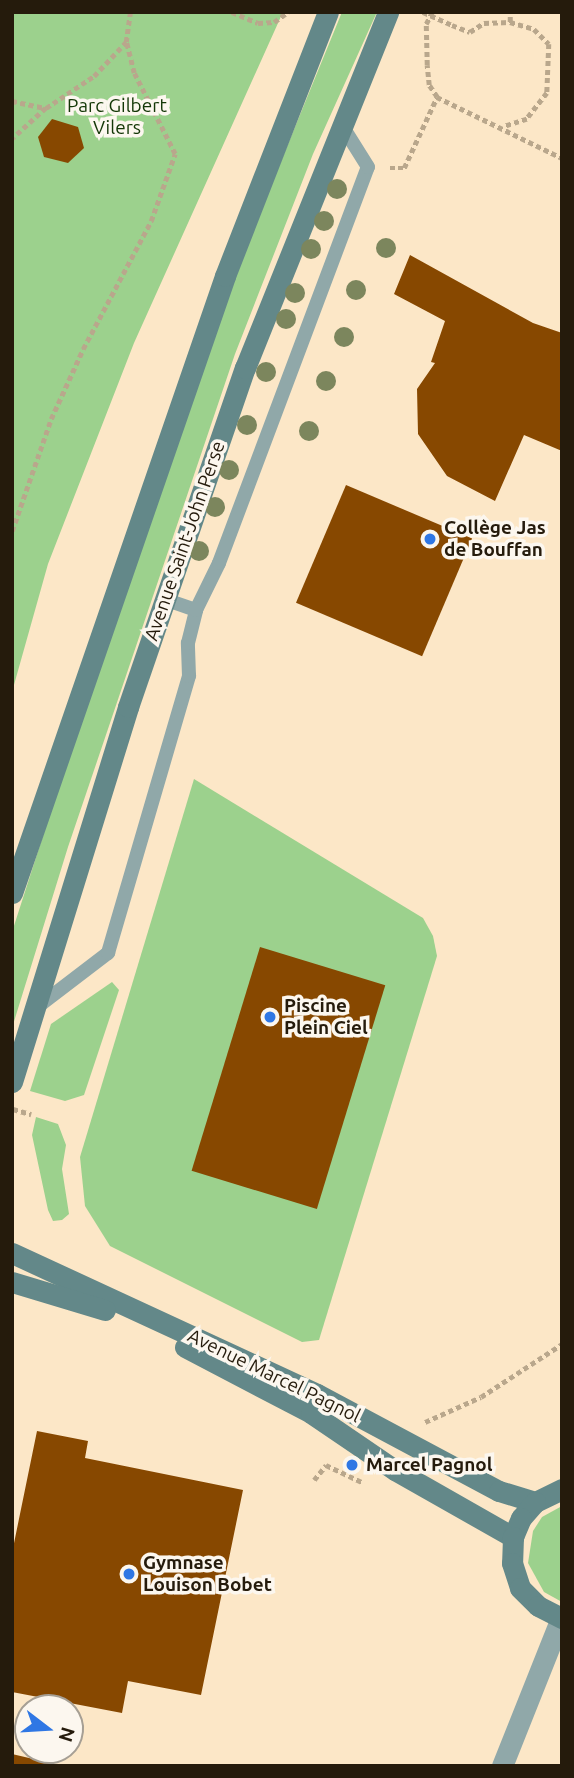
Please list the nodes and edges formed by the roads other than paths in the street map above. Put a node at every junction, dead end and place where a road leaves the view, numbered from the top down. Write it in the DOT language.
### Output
graph roads {
  1 [pos="328,12"];
  2 [pos="388,12"];
  3 [pos="341,124"];
  4 [pos="164,599"];
  5 [pos="197,610"];
  6 [pos="12,893"];
  7 [pos="34,1009"];
  8 [pos="12,1082"];
  9 [pos="12,1253"];
  10 [pos="12,1282"];
  11 [pos="562,1489"];
  12 [pos="535,1502"];
  13 [pos="513,1537"];
  14 [pos="561,1618"];
  15 [pos="502,1766"];
  1 -- 6 [label="main road"];
  2 -- 3 [label="main road, Avenue Saint-John Perse"];
  3 -- 4 [label="main road, Avenue Saint-John Perse"];
  3 -- 5 [label="lane"];
  4 -- 5 [label="lane"];
  4 -- 7 [label="main road, Avenue Saint-John Perse"];
  5 -- 7 [label="lane"];
  7 -- 8 [label="main road, Avenue Saint-John Perse"];
  9 -- 12 [label="main road, Avenue Marcel Pagnol"];
  10 -- 13 [label="main road, Avenue Marcel Pagnol"];
  11 -- 12 [label="main road"];
  12 -- 13 [label="main road"];
  13 -- 14 [label="main road"];
  14 -- 15 [label="street"];
}
